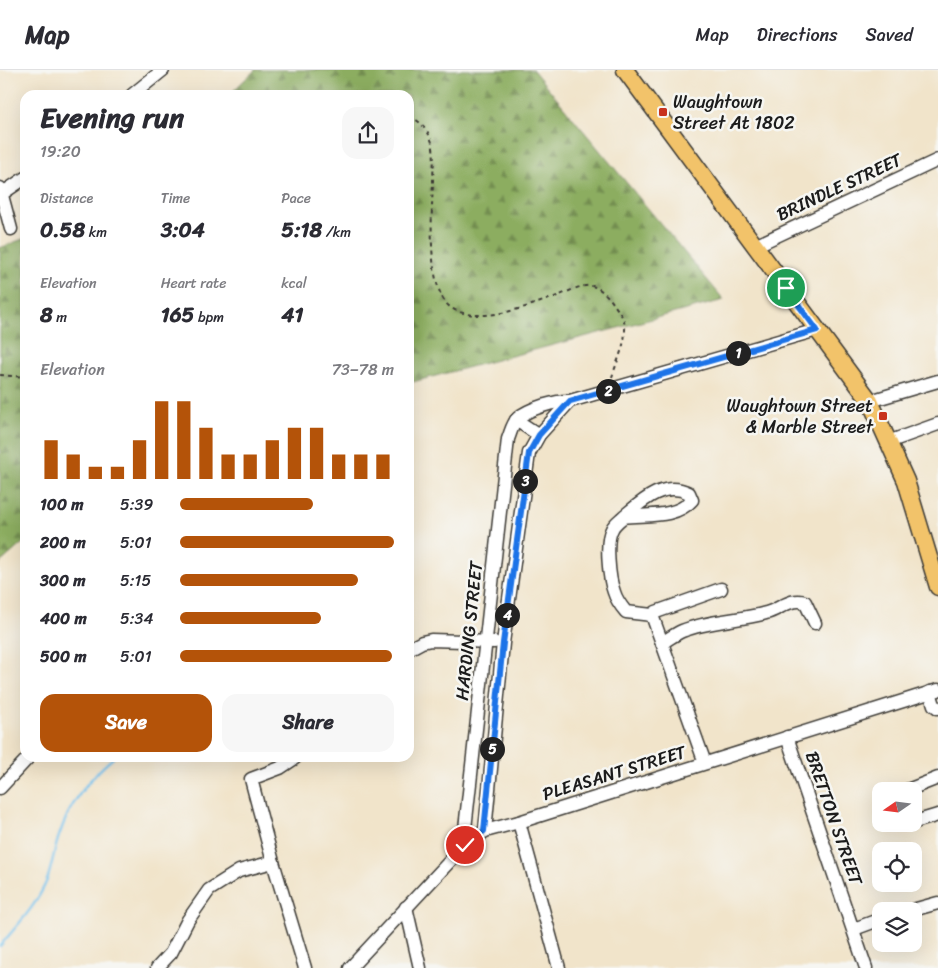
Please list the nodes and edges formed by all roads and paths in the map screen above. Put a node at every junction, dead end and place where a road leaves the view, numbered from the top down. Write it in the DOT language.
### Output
graph roads {
  1 [pos="163,70"];
  2 [pos="625,70"];
  3 [pos="138,90"];
  4 [pos="414,120"];
  5 [pos="938,160"];
  6 [pos="20,181"];
  7 [pos="0,192"];
  8 [pos="11,229"];
  9 [pos="756,246"];
  10 [pos="817,330"];
  11 [pos="0,375"];
  12 [pos="20,377"];
  13 [pos="938,381"];
  14 [pos="613,389"];
  15 [pos="570,401"];
  16 [pos="870,401"];
  17 [pos="516,420"];
  18 [pos="938,424"];
  19 [pos="539,435"];
  20 [pos="888,442"];
  21 [pos="623,517"];
  22 [pos="934,561"];
  23 [pos="938,587"];
  24 [pos="721,589"];
  25 [pos="652,615"];
  26 [pos="815,623"];
  27 [pos="486,642"];
  28 [pos="503,643"];
  29 [pos="662,643"];
  30 [pos="414,646"];
  31 [pos="934,691"];
  32 [pos="938,708"];
  33 [pos="787,737"];
  34 [pos="24,762"];
  35 [pos="289,762"];
  36 [pos="705,763"];
  37 [pos="938,778"];
  38 [pos="922,784"];
  39 [pos="0,788"];
  40 [pos="938,815"];
  41 [pos="922,820"];
  42 [pos="519,822"];
  43 [pos="484,831"];
  44 [pos="463,847"];
  45 [pos="273,862"];
  46 [pos="938,903"];
  47 [pos="406,906"];
  48 [pos="922,907"];
  49 [pos="872,923"];
  50 [pos="854,929"];
  51 [pos="157,968"];
  52 [pos="304,968"];
  53 [pos="350,968"];
  54 [pos="420,968"];
  55 [pos="559,968"];
  56 [pos="866,968"];
  1 -- 3 [label="street"];
  2 -- 9 [label="main road"];
  4 -- 14 [label="path"];
  5 -- 9 [label="street, BRINDLE STREET"];
  6 -- 7 [label="street"];
  7 -- 8 [label="street"];
  9 -- 10 [label="main road"];
  10 -- 14 [label="street"];
  10 -- 16 [label="main road"];
  11 -- 12 [label="path"];
  13 -- 16 [label="street"];
  14 -- 15 [label="street"];
  15 -- 17 [label="street"];
  15 -- 19 [label="street, HARDING STREET"];
  16 -- 20 [label="main road"];
  17 -- 19 [label="street"];
  17 -- 27 [label="street, HARDING STREET"];
  18 -- 20 [label="street"];
  19 -- 28 [label="street, HARDING STREET"];
  20 -- 22 [label="main road"];
  21 -- 21 [label="street"];
  21 -- 25 [label="street"];
  22 -- 23 [label="main road"];
  24 -- 25 [label="street"];
  25 -- 29 [label="street"];
  26 -- 29 [label="street"];
  27 -- 28 [label="street"];
  27 -- 30 [label="street"];
  27 -- 44 [label="street, HARDING STREET"];
  28 -- 43 [label="street, HARDING STREET"];
  29 -- 36 [label="street"];
  31 -- 32 [label="street"];
  31 -- 33 [label="street, PLEASANT STREET"];
  33 -- 36 [label="street, PLEASANT STREET"];
  33 -- 50 [label="street, BRETTON STREET"];
  34 -- 39 [label="street"];
  35 -- 45 [label="street"];
  36 -- 42 [label="street, PLEASANT STREET"];
  37 -- 38 [label="street"];
  40 -- 41 [label="street"];
  42 -- 43 [label="street, PLEASANT STREET"];
  42 -- 55 [label="street"];
  43 -- 44 [label="street, PLEASANT STREET"];
  44 -- 47 [label="street, PLEASANT STREET"];
  45 -- 51 [label="street"];
  45 -- 52 [label="street"];
  46 -- 48 [label="street"];
  47 -- 53 [label="street, PLEASANT STREET"];
  47 -- 54 [label="street"];
  49 -- 50 [label="street"];
  50 -- 56 [label="street, BRETTON STREET"];
}
